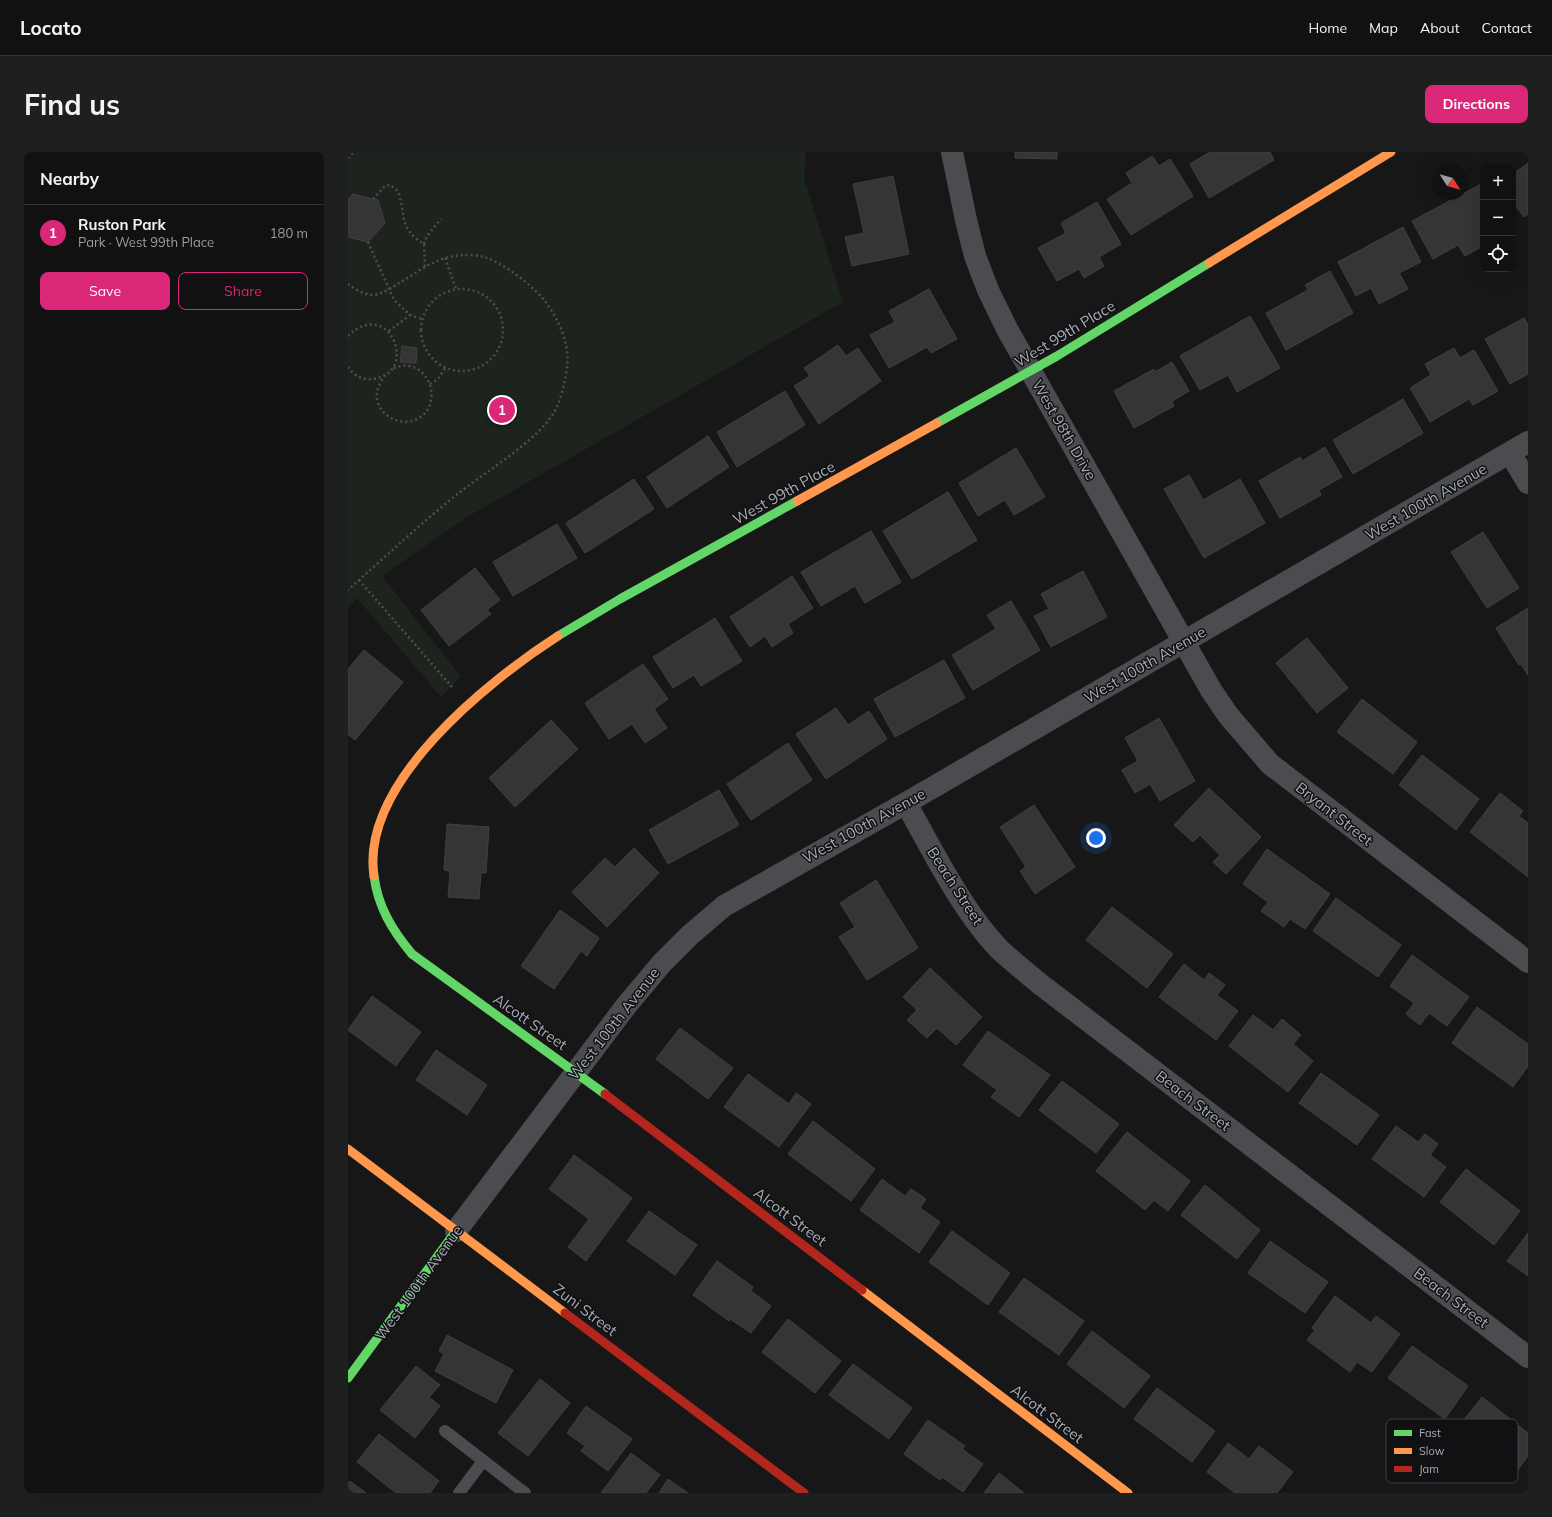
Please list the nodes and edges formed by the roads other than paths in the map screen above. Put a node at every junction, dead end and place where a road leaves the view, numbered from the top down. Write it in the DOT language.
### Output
graph roads {
  1 [pos="952,152"];
  2 [pos="1390,152"];
  3 [pos="1031,372"];
  4 [pos="1519,448"];
  5 [pos="1528,483"];
  6 [pos="1182,636"];
  7 [pos="906,803"];
  8 [pos="1528,962"];
  9 [pos="430,968"];
  10 [pos="576,1072"];
  11 [pos="348,1149"];
  12 [pos="456,1231"];
  13 [pos="1528,1357"];
  14 [pos="348,1378"];
  15 [pos="445,1431"];
  16 [pos="483,1461"];
  17 [pos="459,1493"];
  18 [pos="525,1493"];
  19 [pos="804,1493"];
  20 [pos="1128,1493"];
  1 -- 3 [label="street, West 98th Drive"];
  2 -- 3 [label="street, West 99th Place"];
  3 -- 6 [label="street, West 98th Drive"];
  3 -- 9 [label="street, West 99th Place"];
  4 -- 5 [label="street"];
  4 -- 6 [label="street, West 100th Avenue"];
  6 -- 7 [label="street, West 100th Avenue"];
  6 -- 8 [label="street, Bryant Street"];
  7 -- 10 [label="street, West 100th Avenue"];
  7 -- 13 [label="street, Beach Street"];
  9 -- 10 [label="street, Alcott Street"];
  10 -- 12 [label="street, West 100th Avenue"];
  10 -- 20 [label="street, Alcott Street"];
  11 -- 12 [label="street, Zuni Street"];
  12 -- 14 [label="street, West 100th Avenue"];
  12 -- 19 [label="street, Zuni Street"];
  15 -- 16 [label="lane"];
  16 -- 17 [label="lane"];
  16 -- 18 [label="lane"];
}
